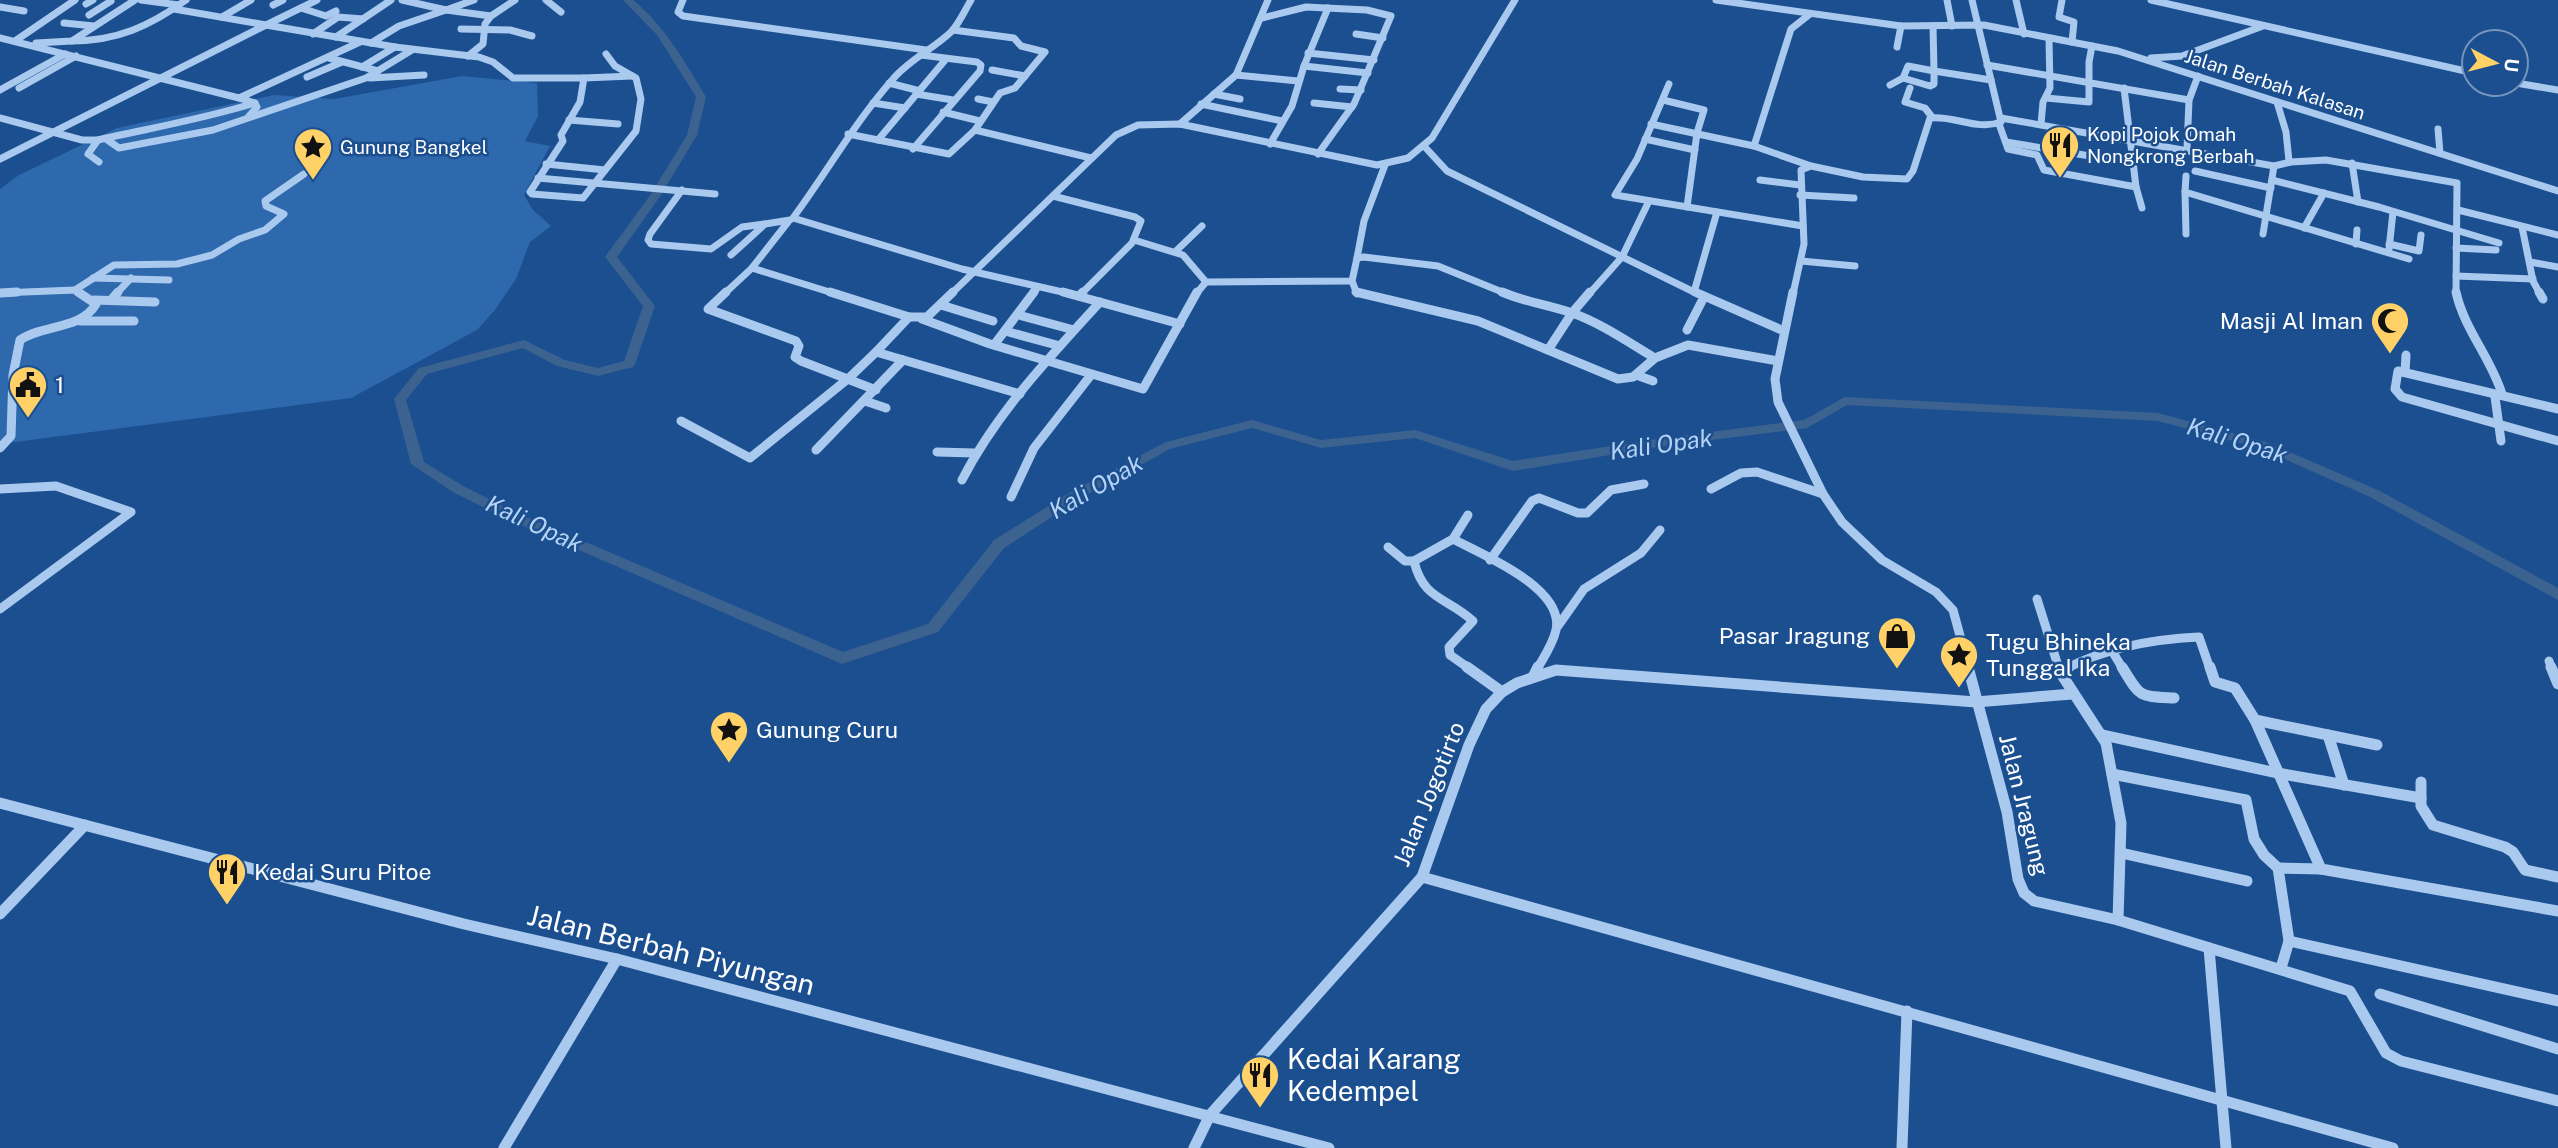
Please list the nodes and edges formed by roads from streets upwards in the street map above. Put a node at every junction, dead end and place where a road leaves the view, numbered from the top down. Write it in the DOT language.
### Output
graph roads {
  1 [pos="61,0"];
  2 [pos="141,0"];
  3 [pos="186,0"];
  4 [pos="251,0"];
  5 [pos="283,0"];
  6 [pos="317,0"];
  7 [pos="391,0"];
  8 [pos="402,0"];
  9 [pos="474,0"];
  10 [pos="515,0"];
  11 [pos="546,0"];
  12 [pos="683,0"];
  13 [pos="971,0"];
  14 [pos="1268,0"];
  15 [pos="1515,0"];
  16 [pos="1716,0"];
  17 [pos="1947,0"];
  18 [pos="1972,0"];
  19 [pos="2016,0"];
  20 [pos="2062,0"];
  21 [pos="2151,0"];
  22 [pos="74,1"];
  23 [pos="107,1"];
  24 [pos="132,2"];
  25 [pos="1,3"];
  26 [pos="273,5"];
  27 [pos="177,7"];
  28 [pos="301,8"];
  29 [pos="1328,8"];
  30 [pos="446,9"];
  31 [pos="24,11"];
  32 [pos="336,11"];
  33 [pos="561,12"];
  34 [pos="1810,14"];
  35 [pos="491,16"];
  36 [pos="108,17"];
  37 [pos="222,17"];
  38 [pos="1262,18"];
  39 [pos="363,19"];
  40 [pos="64,23"];
  41 [pos="266,25"];
  42 [pos="1978,25"];
  43 [pos="94,26"];
  44 [pos="1901,26"];
  45 [pos="1933,26"];
  46 [pos="1952,26"];
  47 [pos="2263,26"];
  48 [pos="461,29"];
  49 [pos="484,29"];
  50 [pos="953,30"];
  51 [pos="313,34"];
  52 [pos="1356,34"];
  53 [pos="2024,34"];
  54 [pos="531,36"];
  55 [pos="336,37"];
  56 [pos="0,38"];
  57 [pos="1383,38"];
  58 [pos="2049,39"];
  59 [pos="15,41"];
  60 [pos="72,41"];
  61 [pos="360,42"];
  62 [pos="2072,42"];
  63 [pos="371,43"];
  64 [pos="24,44"];
  65 [pos="2092,46"];
  66 [pos="395,47"];
  67 [pos="1897,47"];
  68 [pos="412,49"];
  69 [pos="56,51"];
  70 [pos="924,52"];
  71 [pos="1308,53"];
  72 [pos="65,54"];
  73 [pos="606,54"];
  74 [pos="76,56"];
  75 [pos="467,56"];
  76 [pos="328,58"];
  77 [pos="946,59"];
  78 [pos="2146,59"];
  79 [pos="1374,60"];
  80 [pos="342,62"];
  81 [pos="1987,65"];
  82 [pos="1304,66"];
  83 [pos="362,67"];
  84 [pos="992,70"];
  85 [pos="2460,70"];
  86 [pos="378,71"];
  87 [pos="1934,71"];
  88 [pos="1368,73"];
  89 [pos="424,75"];
  90 [pos="1236,75"];
  91 [pos="632,76"];
  92 [pos="1026,76"];
  93 [pos="2050,76"];
  94 [pos="2198,76"];
  95 [pos="307,77"];
  96 [pos="162,78"];
  97 [pos="366,78"];
  98 [pos="584,78"];
  99 [pos="1903,78"];
  100 [pos="5,80"];
  101 [pos="1991,80"];
  102 [pos="1298,81"];
  103 [pos="2089,82"];
  104 [pos="889,83"];
  105 [pos="1669,83"];
  106 [pos="1890,85"];
  107 [pos="2530,85"];
  108 [pos="19,88"];
  109 [pos="1910,88"];
  110 [pos="2124,88"];
  111 [pos="1340,89"];
  112 [pos="0,90"];
  113 [pos="1361,90"];
  114 [pos="2558,90"];
  115 [pos="918,93"];
  116 [pos="1214,94"];
  117 [pos="239,98"];
  118 [pos="2046,98"];
  119 [pos="978,99"];
  120 [pos="1240,99"];
  121 [pos="953,100"];
  122 [pos="1663,100"];
  123 [pos="2189,100"];
  124 [pos="993,102"];
  125 [pos="2277,102"];
  126 [pos="255,103"];
  127 [pos="873,103"];
  128 [pos="1314,103"];
  129 [pos="1201,104"];
  130 [pos="1352,107"];
  131 [pos="905,108"];
  132 [pos="943,112"];
  133 [pos="249,116"];
  134 [pos="1932,117"];
  135 [pos="0,118"];
  136 [pos="569,120"];
  137 [pos="980,121"];
  138 [pos="1282,121"];
  139 [pos="2000,121"];
  140 [pos="618,124"];
  141 [pos="1180,124"];
  142 [pos="1651,124"];
  143 [pos="2041,124"];
  144 [pos="2438,129"];
  145 [pos="975,130"];
  146 [pos="56,131"];
  147 [pos="1697,133"];
  148 [pos="848,134"];
  149 [pos="2130,138"];
  150 [pos="1645,139"];
  151 [pos="102,140"];
  152 [pos="878,140"];
  153 [pos="2006,142"];
  154 [pos="1270,144"];
  155 [pos="1424,146"];
  156 [pos="1754,146"];
  157 [pos="913,149"];
  158 [pos="2187,149"];
  159 [pos="1695,150"];
  160 [pos="2440,153"];
  161 [pos="1318,154"];
  162 [pos="1091,158"];
  163 [pos="0,159"];
  164 [pos="2108,159"];
  165 [pos="2289,161"];
  166 [pos="99,162"];
  167 [pos="2352,163"];
  168 [pos="547,164"];
  169 [pos="1385,165"];
  170 [pos="1811,166"];
  171 [pos="2274,166"];
  172 [pos="605,170"];
  173 [pos="2195,170"];
  174 [pos="304,174"];
  175 [pos="2186,176"];
  176 [pos="538,178"];
  177 [pos="1759,180"];
  178 [pos="594,184"];
  179 [pos="2272,184"];
  180 [pos="1800,186"];
  181 [pos="2136,187"];
  182 [pos="682,190"];
  183 [pos="2558,191"];
  184 [pos="2185,192"];
  185 [pos="2325,193"];
  186 [pos="715,194"];
  187 [pos="1800,195"];
  188 [pos="1053,196"];
  189 [pos="2380,197"];
  190 [pos="1854,198"];
  191 [pos="1649,201"];
  192 [pos="2358,202"];
  193 [pos="1686,207"];
  194 [pos="2379,207"];
  195 [pos="2142,208"];
  196 [pos="2458,210"];
  197 [pos="1717,212"];
  198 [pos="2393,212"];
  199 [pos="2265,216"];
  200 [pos="791,220"];
  201 [pos="765,224"];
  202 [pos="1202,226"];
  203 [pos="1803,226"];
  204 [pos="2304,228"];
  205 [pos="2522,228"];
  206 [pos="2357,230"];
  207 [pos="2457,230"];
  208 [pos="2186,234"];
  209 [pos="2263,234"];
  210 [pos="2558,234"];
  211 [pos="2421,235"];
  212 [pos="1134,240"];
  213 [pos="2356,244"];
  214 [pos="2389,248"];
  215 [pos="2456,248"];
  216 [pos="1176,251"];
  217 [pos="731,256"];
  218 [pos="1622,257"];
  219 [pos="1357,258"];
  220 [pos="2409,258"];
  221 [pos="1801,261"];
  222 [pos="2530,262"];
  223 [pos="1856,266"];
  224 [pos="2558,267"];
  225 [pos="752,268"];
  226 [pos="974,272"];
  227 [pos="2456,276"];
  228 [pos="93,278"];
  229 [pos="131,278"];
  230 [pos="2533,279"];
  231 [pos="169,280"];
  232 [pos="1352,281"];
  233 [pos="1206,282"];
  234 [pos="1038,287"];
  235 [pos="75,290"];
  236 [pos="1693,292"];
  237 [pos="0,293"];
  238 [pos="1079,296"];
  239 [pos="1704,297"];
  240 [pos="2543,299"];
  241 [pos="93,300"];
  242 [pos="111,300"];
  243 [pos="155,302"];
  244 [pos="1100,302"];
  245 [pos="941,305"];
  246 [pos="1572,313"];
  247 [pos="1022,316"];
  248 [pos="909,317"];
  249 [pos="922,318"];
  250 [pos="76,321"];
  251 [pos="134,321"];
  252 [pos="993,321"];
  253 [pos="1180,324"];
  254 [pos="1074,330"];
  255 [pos="1688,330"];
  256 [pos="1005,331"];
  257 [pos="1784,331"];
  258 [pos="994,345"];
  259 [pos="1060,346"];
  260 [pos="1548,350"];
  261 [pos="876,352"];
  262 [pos="2406,355"];
  263 [pos="1655,358"];
  264 [pos="903,359"];
  265 [pos="1778,361"];
  266 [pos="1047,362"];
  267 [pos="2406,372"];
  268 [pos="1636,374"];
  269 [pos="1091,375"];
  270 [pos="849,378"];
  271 [pos="1653,381"];
  272 [pos="876,390"];
  273 [pos="1020,394"];
  274 [pos="2498,395"];
  275 [pos="865,401"];
  276 [pos="886,408"];
  277 [pos="2558,410"];
  278 [pos="681,421"];
  279 [pos="2500,424"];
  280 [pos="2501,441"];
  281 [pos="2558,441"];
  282 [pos="0,448"];
  283 [pos="816,450"];
  284 [pos="937,452"];
  285 [pos="974,453"];
  286 [pos="962,480"];
  287 [pos="1644,484"];
  288 [pos="0,489"];
  289 [pos="1711,489"];
  290 [pos="1824,494"];
  291 [pos="1011,497"];
  292 [pos="1468,515"];
  293 [pos="1660,530"];
  294 [pos="1452,539"];
  295 [pos="1388,547"];
  296 [pos="1414,561"];
  297 [pos="1490,561"];
  298 [pos="2037,599"];
  299 [pos="0,609"];
  300 [pos="1558,627"];
  301 [pos="2112,651"];
  302 [pos="1546,652"];
  303 [pos="2549,661"];
  304 [pos="1556,670"];
  305 [pos="2060,672"];
  306 [pos="1533,677"];
  307 [pos="2558,684"];
  308 [pos="1502,692"];
  309 [pos="2071,694"];
  310 [pos="2174,698"];
  311 [pos="1976,702"];
  312 [pos="2255,720"];
  313 [pos="2103,735"];
  314 [pos="2328,735"];
  315 [pos="2377,746"];
  316 [pos="2277,773"];
  317 [pos="2112,774"];
  318 [pos="2421,782"];
  319 [pos="2344,785"];
  320 [pos="2421,798"];
  321 [pos="2,807"];
  322 [pos="85,825"];
  323 [pos="2121,853"];
  324 [pos="2278,868"];
  325 [pos="2321,869"];
  326 [pos="1422,877"];
  327 [pos="2558,877"];
  328 [pos="2247,881"];
  329 [pos="2558,911"];
  330 [pos="0,914"];
  331 [pos="2118,920"];
  332 [pos="2289,941"];
  333 [pos="2209,948"];
  334 [pos="617,959"];
  335 [pos="2281,968"];
  336 [pos="2380,994"];
  337 [pos="2558,1001"];
  338 [pos="1907,1011"];
  339 [pos="2558,1049"];
  340 [pos="2221,1100"];
  341 [pos="2558,1101"];
  342 [pos="1210,1115"];
  343 [pos="504,1148"];
  344 [pos="1194,1148"];
  345 [pos="1329,1148"];
  346 [pos="1902,1148"];
  347 [pos="2227,1148"];
  348 [pos="2393,1148"];
  1 -- 22 [label="street"];
  2 -- 27 [label="street"];
  3 -- 27 [label="street"];
  4 -- 37 [label="street"];
  5 -- 26 [label="street"];
  6 -- 28 [label="street"];
  7 -- 39 [label="street"];
  8 -- 30 [label="street"];
  9 -- 30 [label="street"];
  10 -- 35 [label="street"];
  11 -- 33 [label="street"];
  12 -- 70 [label="street"];
  13 -- 50 [label="street"];
  14 -- 38 [label="street"];
  15 -- 155 [label="street"];
  16 -- 34 [label="street, Jalan Berbah Kalasan"];
  17 -- 46 [label="street"];
  18 -- 42 [label="street"];
  19 -- 53 [label="street"];
  20 -- 62 [label="street"];
  21 -- 47 [label="street"];
  22 -- 59 [label="street"];
  23 -- 24 [label="street"];
  23 -- 36 [label="street"];
  24 -- 36 [label="street"];
  25 -- 31 [label="street"];
  27 -- 37 [label="street"];
  27 -- 60 [label="street"];
  28 -- 32 [label="street"];
  28 -- 41 [label="street"];
  29 -- 38 [label="street"];
  29 -- 57 [label="street"];
  29 -- 71 [label="street"];
  30 -- 35 [label="street"];
  30 -- 63 [label="street"];
  34 -- 44 [label="street, Jalan Berbah Kalasan"];
  34 -- 156 [label="street"];
  35 -- 49 [label="street"];
  36 -- 43 [label="street"];
  37 -- 41 [label="street"];
  38 -- 90 [label="street"];
  39 -- 51 [label="street"];
  39 -- 55 [label="street"];
  40 -- 43 [label="street"];
  41 -- 51 [label="street"];
  41 -- 96 [label="street"];
  42 -- 46 [label="street, Jalan Berbah Kalasan"];
  42 -- 53 [label="street, Jalan Berbah Kalasan"];
  42 -- 81 [label="street"];
  43 -- 60 [label="street"];
  44 -- 45 [label="street, Jalan Berbah Kalasan"];
  44 -- 67 [label="street"];
  45 -- 46 [label="street, Jalan Berbah Kalasan"];
  45 -- 87 [label="street"];
  47 -- 78 [label="street"];
  47 -- 85 [label="street"];
  48 -- 49 [label="street"];
  49 -- 54 [label="street"];
  49 -- 75 [label="street"];
  50 -- 70 [label="street"];
  50 -- 92 [label="street"];
  51 -- 55 [label="street"];
  52 -- 57 [label="street"];
  53 -- 58 [label="street, Jalan Berbah Kalasan"];
  55 -- 61 [label="street"];
  56 -- 59 [label="street"];
  57 -- 79 [label="street"];
  58 -- 62 [label="street, Jalan Berbah Kalasan"];
  58 -- 93 [label="street"];
  59 -- 64 [label="street"];
  60 -- 64 [label="street"];
  61 -- 63 [label="street"];
  61 -- 76 [label="street"];
  62 -- 65 [label="street, Jalan Berbah Kalasan"];
  63 -- 66 [label="street"];
  64 -- 69 [label="street"];
  65 -- 78 [label="street, Jalan Berbah Kalasan"];
  65 -- 103 [label="street"];
  66 -- 68 [label="street"];
  66 -- 83 [label="street"];
  68 -- 75 [label="street"];
  68 -- 86 [label="street"];
  69 -- 72 [label="street"];
  69 -- 100 [label="street"];
  70 -- 77 [label="street"];
  70 -- 104 [label="street"];
  71 -- 79 [label="street"];
  71 -- 82 [label="street"];
  72 -- 74 [label="street"];
  72 -- 112 [label="street"];
  73 -- 91 [label="street"];
  74 -- 96 [label="street"];
  74 -- 108 [label="street"];
  75 -- 98 [label="street"];
  76 -- 80 [label="street"];
  76 -- 117 [label="street"];
  77 -- 115 [label="street"];
  77 -- 121 [label="street"];
  78 -- 94 [label="street, Jalan Berbah Kalasan"];
  79 -- 88 [label="street"];
  80 -- 83 [label="street"];
  80 -- 95 [label="street"];
  81 -- 93 [label="street"];
  81 -- 101 [label="street"];
  82 -- 88 [label="street"];
  82 -- 102 [label="street"];
  83 -- 86 [label="street"];
  84 -- 92 [label="street"];
  86 -- 97 [label="street"];
  87 -- 99 [label="street"];
  87 -- 99 [label="street"];
  87 -- 101 [label="street"];
  88 -- 113 [label="street"];
  89 -- 97 [label="street"];
  90 -- 102 [label="street"];
  90 -- 116 [label="street"];
  91 -- 98 [label="street"];
  91 -- 172 [label="street"];
  92 -- 124 [label="street"];
  93 -- 103 [label="street"];
  93 -- 118 [label="street"];
  94 -- 123 [label="street"];
  94 -- 125 [label="street, Jalan Berbah Kalasan"];
  96 -- 117 [label="street"];
  96 -- 146 [label="street"];
  97 -- 133 [label="street"];
  98 -- 136 [label="street"];
  99 -- 106 [label="street"];
  101 -- 139 [label="street"];
  102 -- 138 [label="street"];
  103 -- 110 [label="street"];
  103 -- 118 [label="street"];
  104 -- 115 [label="street"];
  104 -- 127 [label="street"];
  105 -- 122 [label="street"];
  107 -- 114 [label="street"];
  109 -- 134 [label="street"];
  110 -- 123 [label="street"];
  110 -- 149 [label="street"];
  111 -- 113 [label="street"];
  113 -- 130 [label="street"];
  115 -- 121 [label="street"];
  115 -- 131 [label="street"];
  116 -- 120 [label="street"];
  116 -- 129 [label="street"];
  117 -- 126 [label="street"];
  118 -- 143 [label="street"];
  119 -- 124 [label="street"];
  121 -- 132 [label="street"];
  122 -- 142 [label="street"];
  122 -- 147 [label="street"];
  123 -- 158 [label="street"];
  124 -- 137 [label="street"];
  125 -- 160 [label="street, Jalan Berbah Kalasan"];
  125 -- 165 [label="street"];
  126 -- 133 [label="street"];
  126 -- 151 [label="street"];
  127 -- 131 [label="street"];
  127 -- 148 [label="street"];
  128 -- 130 [label="street"];
  129 -- 138 [label="street"];
  129 -- 141 [label="street"];
  130 -- 161 [label="street"];
  131 -- 152 [label="street"];
  132 -- 137 [label="street"];
  132 -- 157 [label="street"];
  133 -- 151 [label="street"];
  134 -- 139 [label="street"];
  134 -- 170 [label="street"];
  135 -- 146 [label="street"];
  136 -- 140 [label="street"];
  136 -- 168 [label="street"];
  137 -- 145 [label="street"];
  138 -- 154 [label="street"];
  139 -- 143 [label="street"];
  139 -- 153 [label="street"];
  141 -- 154 [label="street"];
  141 -- 162 [label="street"];
  142 -- 147 [label="street"];
  142 -- 150 [label="street"];
  143 -- 149 [label="street"];
  144 -- 160 [label="street"];
  145 -- 157 [label="street"];
  145 -- 162 [label="street"];
  146 -- 151 [label="street"];
  146 -- 163 [label="street"];
  147 -- 156 [label="street"];
  147 -- 159 [label="street"];
  148 -- 152 [label="street"];
  148 -- 200 [label="street"];
  149 -- 158 [label="street"];
  149 -- 181 [label="street"];
  150 -- 159 [label="street"];
  150 -- 191 [label="street"];
  151 -- 166 [label="street"];
  152 -- 157 [label="street"];
  153 -- 164 [label="street"];
  153 -- 181 [label="street"];
  154 -- 161 [label="street"];
  155 -- 169 [label="street"];
  155 -- 218 [label="street"];
  156 -- 170 [label="street"];
  158 -- 171 [label="street"];
  159 -- 193 [label="street"];
  160 -- 183 [label="street, Jalan Berbah Kalasan"];
  161 -- 169 [label="street"];
  162 -- 188 [label="street"];
  165 -- 167 [label="street"];
  165 -- 171 [label="street"];
  167 -- 192 [label="street"];
  167 -- 196 [label="street"];
  168 -- 172 [label="street"];
  168 -- 176 [label="street"];
  169 -- 219 [label="street"];
  170 -- 180 [label="street"];
  171 -- 179 [label="street"];
  172 -- 178 [label="street"];
  173 -- 179 [label="street"];
  174 -- 228 [label="street"];
  175 -- 184 [label="street"];
  176 -- 178 [label="street"];
  176 -- 178 [label="street"];
  177 -- 180 [label="street"];
  178 -- 182 [label="street"];
  179 -- 185 [label="street"];
  179 -- 199 [label="street"];
  180 -- 187 [label="street"];
  181 -- 195 [label="street"];
  182 -- 186 [label="street"];
  182 -- 201 [label="street"];
  184 -- 199 [label="street"];
  184 -- 208 [label="street"];
  185 -- 192 [label="street"];
  185 -- 204 [label="street"];
  187 -- 190 [label="street"];
  187 -- 203 [label="street"];
  188 -- 212 [label="street"];
  188 -- 226 [label="street"];
  189 -- 194 [label="street"];
  191 -- 193 [label="street"];
  191 -- 218 [label="street"];
  192 -- 194 [label="street"];
  193 -- 197 [label="street"];
  194 -- 198 [label="street"];
  196 -- 205 [label="street"];
  196 -- 207 [label="street"];
  197 -- 203 [label="street"];
  197 -- 236 [label="street"];
  198 -- 207 [label="street"];
  198 -- 214 [label="street"];
  199 -- 204 [label="street"];
  199 -- 209 [label="street"];
  200 -- 201 [label="street"];
  200 -- 225 [label="street"];
  200 -- 226 [label="street"];
  201 -- 217 [label="street"];
  202 -- 216 [label="street"];
  203 -- 221 [label="street"];
  204 -- 213 [label="street"];
  205 -- 210 [label="street"];
  205 -- 222 [label="street"];
  206 -- 213 [label="street"];
  207 -- 215 [label="street"];
  207 -- 215 [label="street"];
  211 -- 214 [label="street"];
  212 -- 216 [label="street"];
  212 -- 238 [label="street"];
  213 -- 214 [label="street"];
  214 -- 220 [label="street"];
  215 -- 227 [label="street"];
  216 -- 233 [label="street"];
  218 -- 236 [label="street"];
  218 -- 246 [label="street"];
  219 -- 232 [label="street"];
  219 -- 246 [label="street"];
  221 -- 223 [label="street"];
  221 -- 257 [label="street"];
  222 -- 224 [label="street"];
  222 -- 230 [label="street"];
  225 -- 248 [label="street"];
  225 -- 270 [label="street"];
  226 -- 234 [label="street"];
  226 -- 245 [label="street"];
  227 -- 230 [label="street"];
  227 -- 274 [label="street"];
  228 -- 229 [label="street"];
  228 -- 235 [label="street"];
  229 -- 231 [label="street"];
  229 -- 242 [label="street"];
  230 -- 240 [label="street"];
  232 -- 233 [label="street"];
  232 -- 260 [label="street"];
  233 -- 253 [label="street"];
  234 -- 238 [label="street"];
  234 -- 256 [label="street"];
  235 -- 237 [label="street"];
  235 -- 241 [label="street"];
  236 -- 239 [label="street"];
  238 -- 244 [label="street"];
  239 -- 255 [label="street"];
  239 -- 257 [label="street"];
  241 -- 242 [label="street"];
  241 -- 250 [label="street"];
  242 -- 243 [label="street"];
  244 -- 253 [label="street"];
  244 -- 254 [label="street"];
  245 -- 249 [label="street"];
  245 -- 252 [label="street"];
  246 -- 260 [label="street"];
  246 -- 263 [label="street"];
  247 -- 254 [label="street"];
  248 -- 249 [label="street"];
  248 -- 261 [label="street"];
  249 -- 258 [label="street"];
  250 -- 251 [label="street"];
  250 -- 282 [label="street"];
  253 -- 269 [label="street"];
  254 -- 259 [label="street"];
  256 -- 258 [label="street"];
  256 -- 259 [label="street"];
  257 -- 265 [label="street"];
  258 -- 266 [label="street"];
  259 -- 266 [label="street"];
  260 -- 268 [label="street"];
  261 -- 264 [label="street"];
  261 -- 270 [label="street"];
  262 -- 267 [label="street"];
  263 -- 265 [label="street"];
  263 -- 268 [label="street"];
  264 -- 272 [label="street"];
  264 -- 273 [label="street"];
  265 -- 290 [label="street"];
  266 -- 269 [label="street"];
  266 -- 273 [label="street"];
  267 -- 274 [label="street"];
  267 -- 279 [label="street"];
  268 -- 271 [label="street"];
  269 -- 291 [label="street"];
  270 -- 272 [label="street"];
  270 -- 278 [label="street"];
  272 -- 275 [label="street"];
  273 -- 285 [label="street"];
  274 -- 277 [label="street"];
  274 -- 279 [label="street"];
  275 -- 276 [label="street"];
  275 -- 283 [label="street"];
  279 -- 280 [label="street"];
  279 -- 281 [label="street"];
  284 -- 285 [label="street"];
  285 -- 286 [label="street"];
  287 -- 297 [label="street"];
  288 -- 299 [label="street"];
  289 -- 290 [label="street"];
  290 -- 311 [label="street"];
  292 -- 294 [label="street"];
  293 -- 300 [label="street"];
  294 -- 296 [label="street"];
  294 -- 297 [label="street"];
  295 -- 296 [label="street"];
  296 -- 308 [label="street"];
  297 -- 300 [label="street"];
  298 -- 305 [label="street"];
  300 -- 302 [label="street"];
  301 -- 305 [label="street"];
  301 -- 310 [label="street"];
  301 -- 312 [label="street"];
  302 -- 304 [label="street"];
  302 -- 306 [label="street"];
  303 -- 307 [label="street"];
  304 -- 306 [label="street, Jalan Jogotirto"];
  304 -- 311 [label="street, Jalan Jogotirto"];
  305 -- 309 [label="street"];
  306 -- 308 [label="street, Jalan Jogotirto"];
  308 -- 326 [label="street, Jalan Jogotirto"];
  309 -- 311 [label="street, Jalan Jogotirto"];
  309 -- 313 [label="street"];
  311 -- 331 [label="street, Jalan Jragung"];
  312 -- 314 [label="street"];
  312 -- 316 [label="street"];
  313 -- 316 [label="street"];
  313 -- 317 [label="street"];
  314 -- 315 [label="street"];
  314 -- 319 [label="street"];
  316 -- 319 [label="street"];
  316 -- 325 [label="street"];
  317 -- 323 [label="street"];
  317 -- 324 [label="street"];
  318 -- 320 [label="street"];
  319 -- 320 [label="street"];
  320 -- 327 [label="street"];
  321 -- 322 [label="street, Jalan Berbah Piyungan"];
  322 -- 330 [label="street"];
  322 -- 334 [label="street, Jalan Berbah Piyungan"];
  323 -- 328 [label="street"];
  323 -- 331 [label="street"];
  324 -- 325 [label="street"];
  324 -- 332 [label="street"];
  325 -- 329 [label="street"];
  326 -- 338 [label="street"];
  326 -- 342 [label="street, Jalan Jogotirto"];
  331 -- 333 [label="street, Jalan Jragung"];
  332 -- 335 [label="street"];
  332 -- 337 [label="street"];
  333 -- 335 [label="street, Jalan Jragung"];
  333 -- 340 [label="street"];
  334 -- 342 [label="street, Jalan Berbah Piyungan"];
  334 -- 343 [label="street"];
  335 -- 341 [label="street, Jalan Jragung"];
  336 -- 339 [label="street"];
  338 -- 340 [label="street"];
  338 -- 346 [label="street"];
  340 -- 347 [label="street"];
  340 -- 348 [label="street"];
  342 -- 344 [label="street, Jalan Jogotirto"];
  342 -- 345 [label="street, Jalan Berbah Piyungan"];
}
